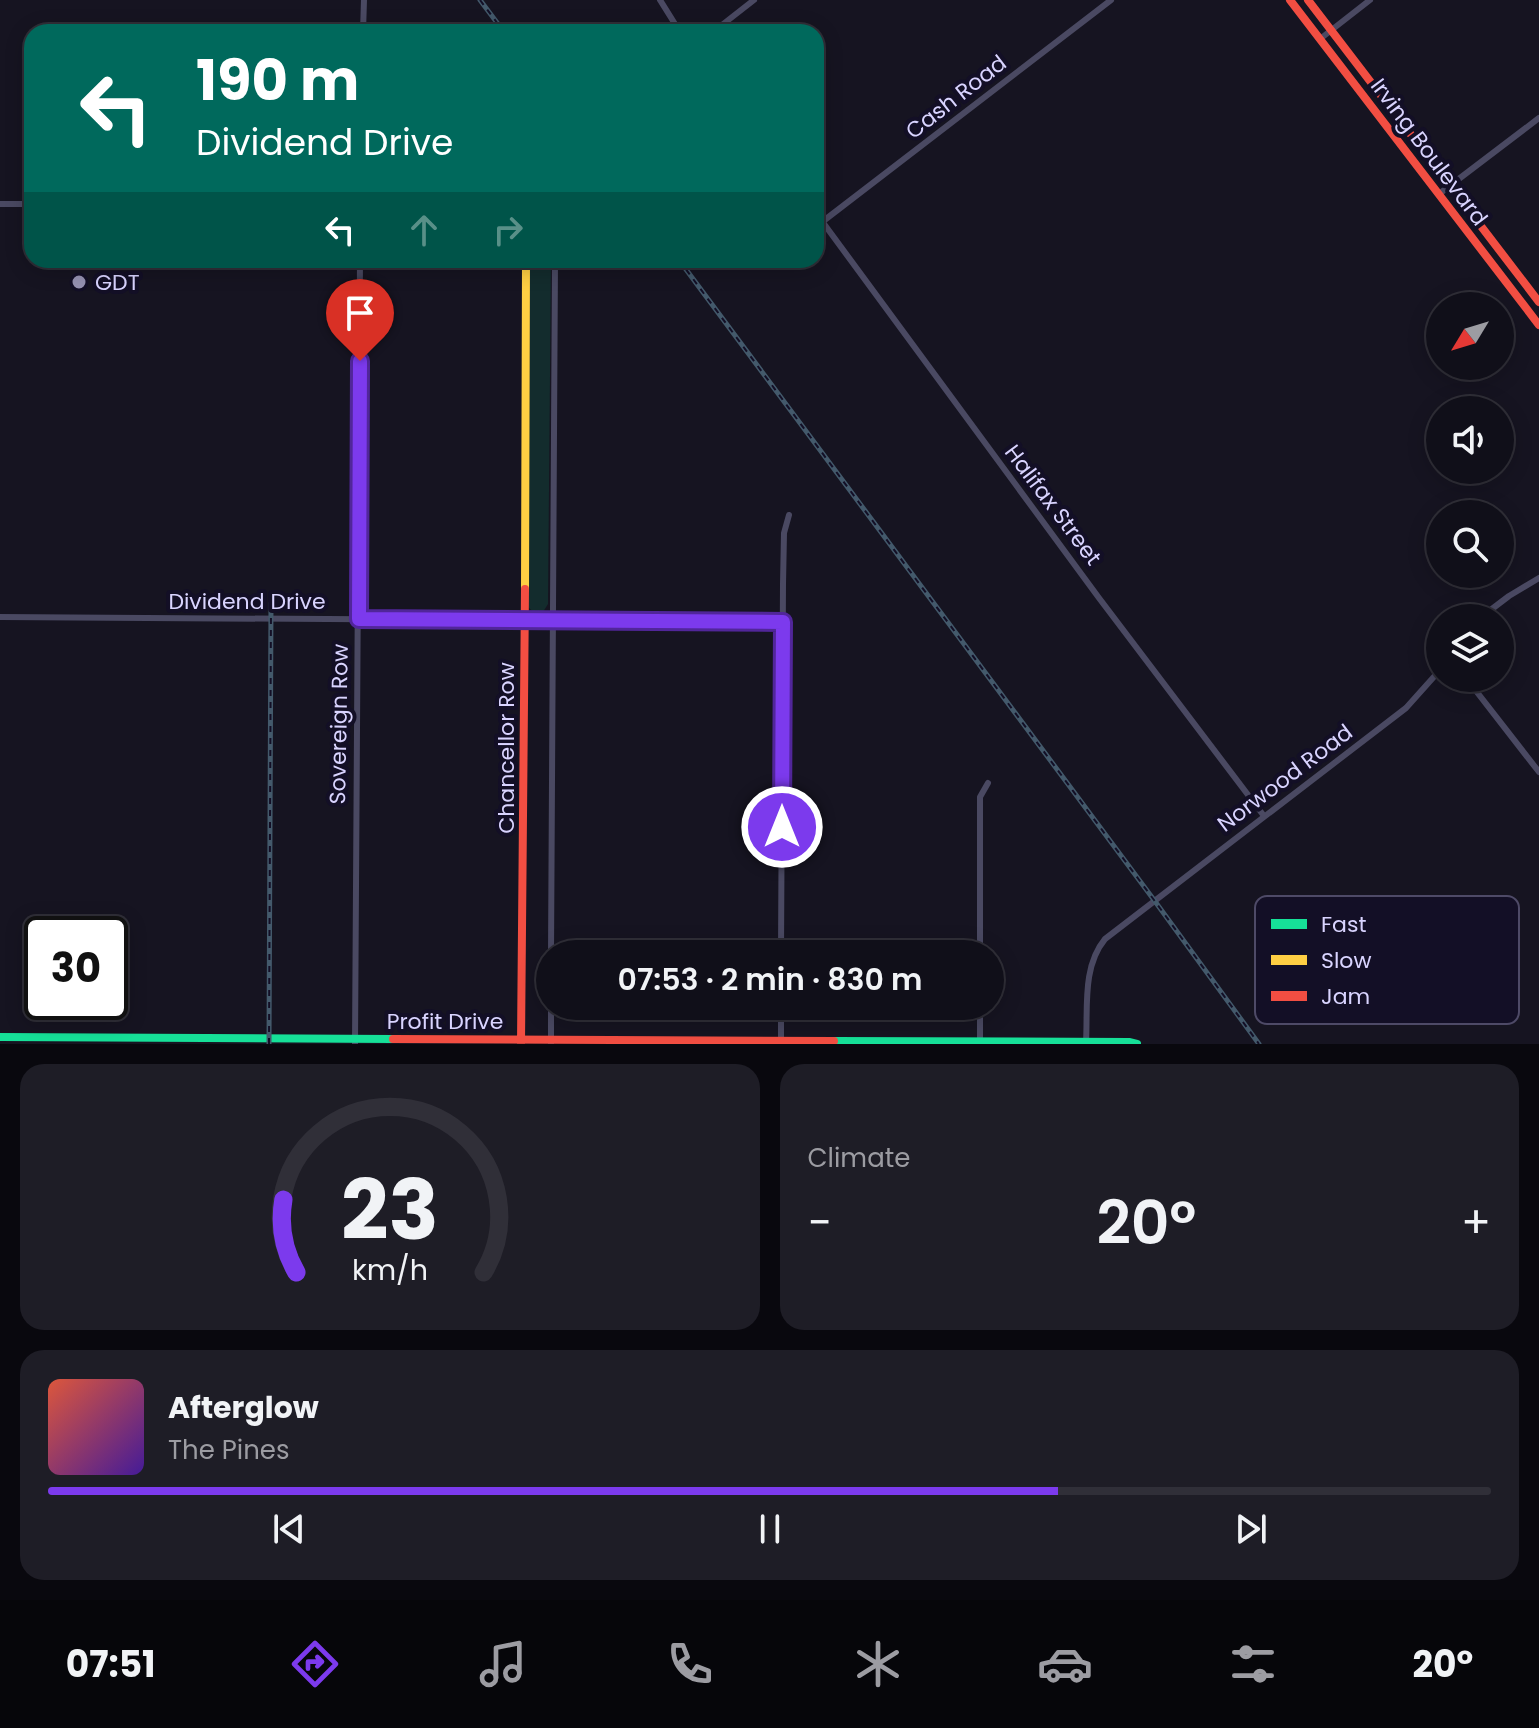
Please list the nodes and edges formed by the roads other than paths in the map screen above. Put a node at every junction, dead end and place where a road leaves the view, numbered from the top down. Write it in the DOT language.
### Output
graph roads {
  1 [pos="364,0"];
  2 [pos="660,0"];
  3 [pos="754,0"];
  4 [pos="1111,0"];
  5 [pos="1308,0"];
  6 [pos="1370,0"];
  7 [pos="1294,1"];
  8 [pos="363,24"];
  9 [pos="675,24"];
  10 [pos="723,24"];
  11 [pos="1331,30"];
  12 [pos="1320,39"];
  13 [pos="1354,60"];
  14 [pos="1343,69"];
  15 [pos="1539,118"];
  16 [pos="1401,122"];
  17 [pos="1390,131"];
  18 [pos="1450,186"];
  19 [pos="1439,194"];
  20 [pos="0,204"];
  21 [pos="24,204"];
  22 [pos="824,220"];
  23 [pos="824,225"];
  24 [pos="360,268"];
  25 [pos="526,268"];
  26 [pos="555,268"];
  27 [pos="1529,288"];
  28 [pos="1518,297"];
  29 [pos="1539,302"];
  30 [pos="1539,325"];
  31 [pos="789,515"];
  32 [pos="1539,578"];
  33 [pos="1498,604"];
  34 [pos="0,617"];
  35 [pos="359,619"];
  36 [pos="525,621"];
  37 [pos="552,621"];
  38 [pos="783,622"];
  39 [pos="1426,686"];
  40 [pos="1477,692"];
  41 [pos="1539,772"];
  42 [pos="988,783"];
  43 [pos="1264,816"];
  44 [pos="551,940"];
  45 [pos="781,940"];
  46 [pos="980,940"];
  47 [pos="551,1020"];
  48 [pos="781,1020"];
  49 [pos="980,1020"];
  50 [pos="0,1037"];
  51 [pos="355,1041"];
  52 [pos="521,1042"];
  53 [pos="551,1042"];
  54 [pos="781,1042"];
  55 [pos="1086,1042"];
  56 [pos="980,1043"];
  57 [pos="1133,1043"];
  1 -- 8 [label="street"];
  2 -- 9 [label="street"];
  3 -- 10 [label="street"];
  4 -- 22 [label="street, Cash Road"];
  5 -- 11 [label="street, Irving Boulevard"];
  6 -- 11 [label="street"];
  7 -- 12 [label="street, Irving Boulevard"];
  11 -- 12 [label="street"];
  11 -- 13 [label="street, Irving Boulevard"];
  12 -- 14 [label="street, Irving Boulevard"];
  13 -- 14 [label="street"];
  13 -- 16 [label="street, Irving Boulevard"];
  14 -- 17 [label="street, Irving Boulevard"];
  15 -- 18 [label="street"];
  16 -- 17 [label="street"];
  16 -- 18 [label="street, Irving Boulevard"];
  17 -- 19 [label="street, Irving Boulevard"];
  18 -- 19 [label="street"];
  18 -- 27 [label="street, Irving Boulevard"];
  19 -- 28 [label="street, Irving Boulevard"];
  20 -- 21 [label="street"];
  23 -- 43 [label="street, Halifax Street"];
  24 -- 35 [label="street, Sovereign Row"];
  25 -- 36 [label="street, Chancellor Row"];
  26 -- 37 [label="street, Chancellor Row"];
  27 -- 28 [label="street"];
  27 -- 29 [label="street, Irving Boulevard"];
  28 -- 30 [label="street, Irving Boulevard"];
  31 -- 38 [label="street"];
  32 -- 33 [label="street"];
  34 -- 35 [label="street, Dividend Drive"];
  35 -- 36 [label="street, Dividend Drive"];
  35 -- 51 [label="street, Sovereign Row"];
  36 -- 37 [label="street, Dividend Drive"];
  36 -- 52 [label="street, Chancellor Row"];
  37 -- 38 [label="street, Dividend Drive"];
  37 -- 44 [label="street, Chancellor Row"];
  38 -- 45 [label="street"];
  39 -- 43 [label="street, Norwood Road"];
  40 -- 41 [label="street"];
  42 -- 46 [label="street"];
  43 -- 55 [label="street, Norwood Road"];
  47 -- 53 [label="street"];
  48 -- 54 [label="street"];
  49 -- 56 [label="street"];
  50 -- 51 [label="street, Profit Drive"];
  51 -- 52 [label="street, Profit Drive"];
  52 -- 53 [label="street, Profit Drive"];
  53 -- 54 [label="street, Profit Drive"];
  54 -- 56 [label="street, Profit Drive"];
  55 -- 56 [label="street, Profit Drive"];
  55 -- 57 [label="street, Profit Drive"];
}
